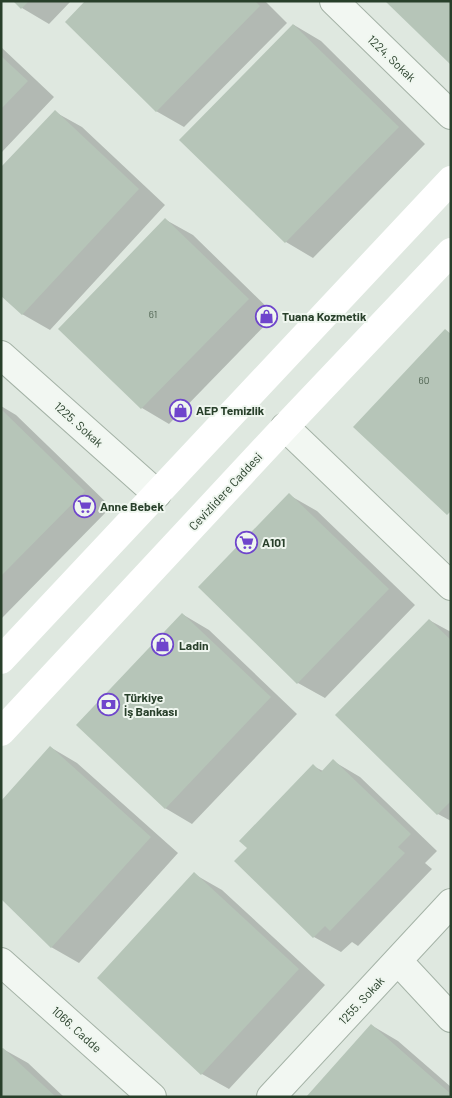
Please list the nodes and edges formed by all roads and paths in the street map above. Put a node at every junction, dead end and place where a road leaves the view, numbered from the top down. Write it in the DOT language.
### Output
graph roads {
  1 [pos="334,1"];
  2 [pos="451,115"];
  3 [pos="451,180"];
  4 [pos="451,252"];
  5 [pos="1,355"];
  6 [pos="285,427"];
  7 [pos="157,494"];
  8 [pos="451,586"];
  9 [pos="1,660"];
  10 [pos="1,732"];
  11 [pos="451,904"];
  12 [pos="398,961"];
  13 [pos="1,962"];
  14 [pos="451,1018"];
  15 [pos="152,1097"];
  16 [pos="271,1097"];
  1 -- 2 [label="street, 1224. Sokak"];
  3 -- 7 [label="main road"];
  4 -- 6 [label="main road, Cevizlidere Caddesi"];
  5 -- 7 [label="street, 1225. Sokak"];
  6 -- 8 [label="street"];
  6 -- 10 [label="main road, Cevizlidere Caddesi"];
  7 -- 9 [label="main road"];
  11 -- 12 [label="street, 1255. Sokak"];
  12 -- 14 [label="street"];
  12 -- 16 [label="street, 1255. Sokak"];
  13 -- 15 [label="street, 1066. Cadde"];
}
